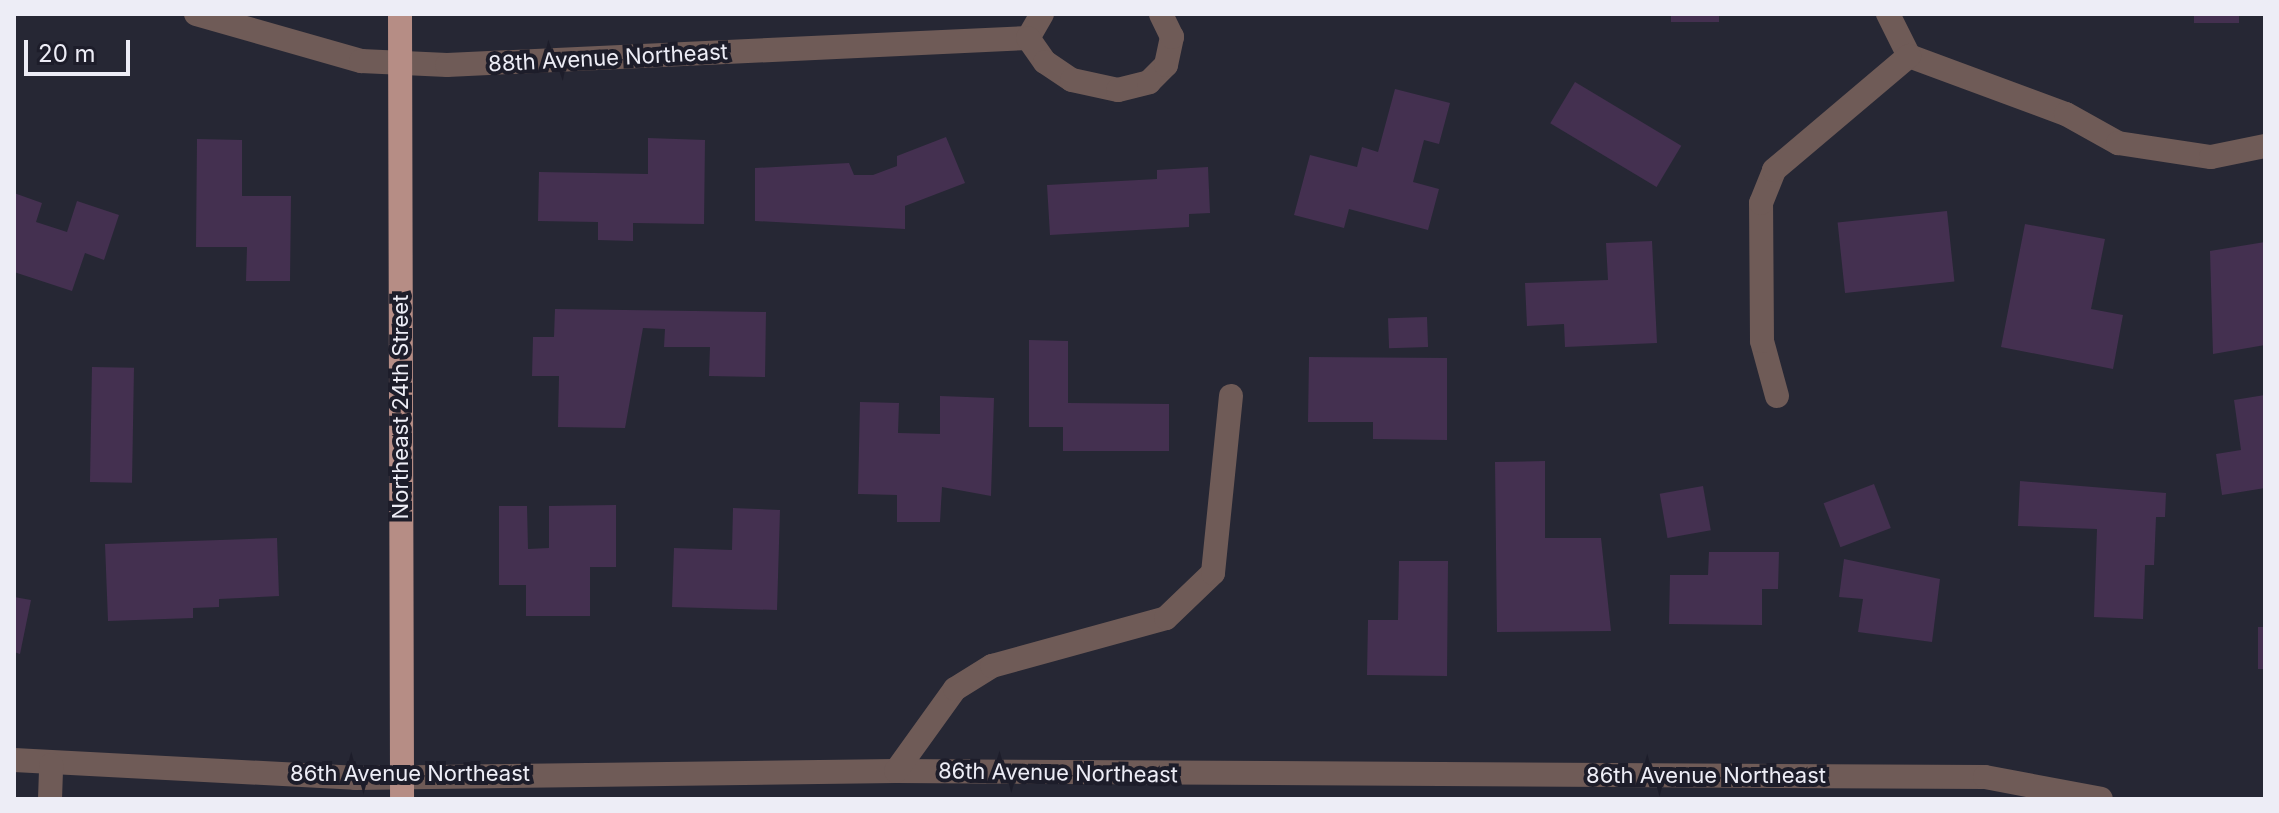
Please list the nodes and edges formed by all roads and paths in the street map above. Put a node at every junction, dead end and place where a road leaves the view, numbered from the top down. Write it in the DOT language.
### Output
graph roads {
  1 [pos="196,14"];
  2 [pos="400,14"];
  3 [pos="1042,14"];
  4 [pos="1161,14"];
  5 [pos="1888,14"];
  6 [pos="1028,38"];
  7 [pos="1909,56"];
  8 [pos="400,63"];
  9 [pos="2265,146"];
  10 [pos="1231,396"];
  11 [pos="1777,396"];
  12 [pos="14,760"];
  13 [pos="51,765"];
  14 [pos="896,771"];
  15 [pos="1156,787"];
  16 [pos="402,788"];
  17 [pos="1840,788"];
  18 [pos="50,799"];
  19 [pos="2101,799"];
  1 -- 8 [label="street, 88th Avenue Northeast"];
  2 -- 8 [label="main road, Northeast 24th Street"];
  3 -- 6 [label="street"];
  4 -- 6 [label="street"];
  5 -- 7 [label="street"];
  6 -- 8 [label="street, 88th Avenue Northeast"];
  7 -- 9 [label="street"];
  7 -- 11 [label="street"];
  8 -- 16 [label="main road, Northeast 24th Street"];
  10 -- 14 [label="street"];
  12 -- 13 [label="street, 86th Avenue Northeast"];
  13 -- 16 [label="street, 86th Avenue Northeast"];
  13 -- 18 [label="street"];
  14 -- 15 [label="street, 86th Avenue Northeast"];
  14 -- 16 [label="street, 86th Avenue Northeast"];
  15 -- 17 [label="street, 86th Avenue Northeast"];
  17 -- 19 [label="street, 86th Avenue Northeast"];
}
